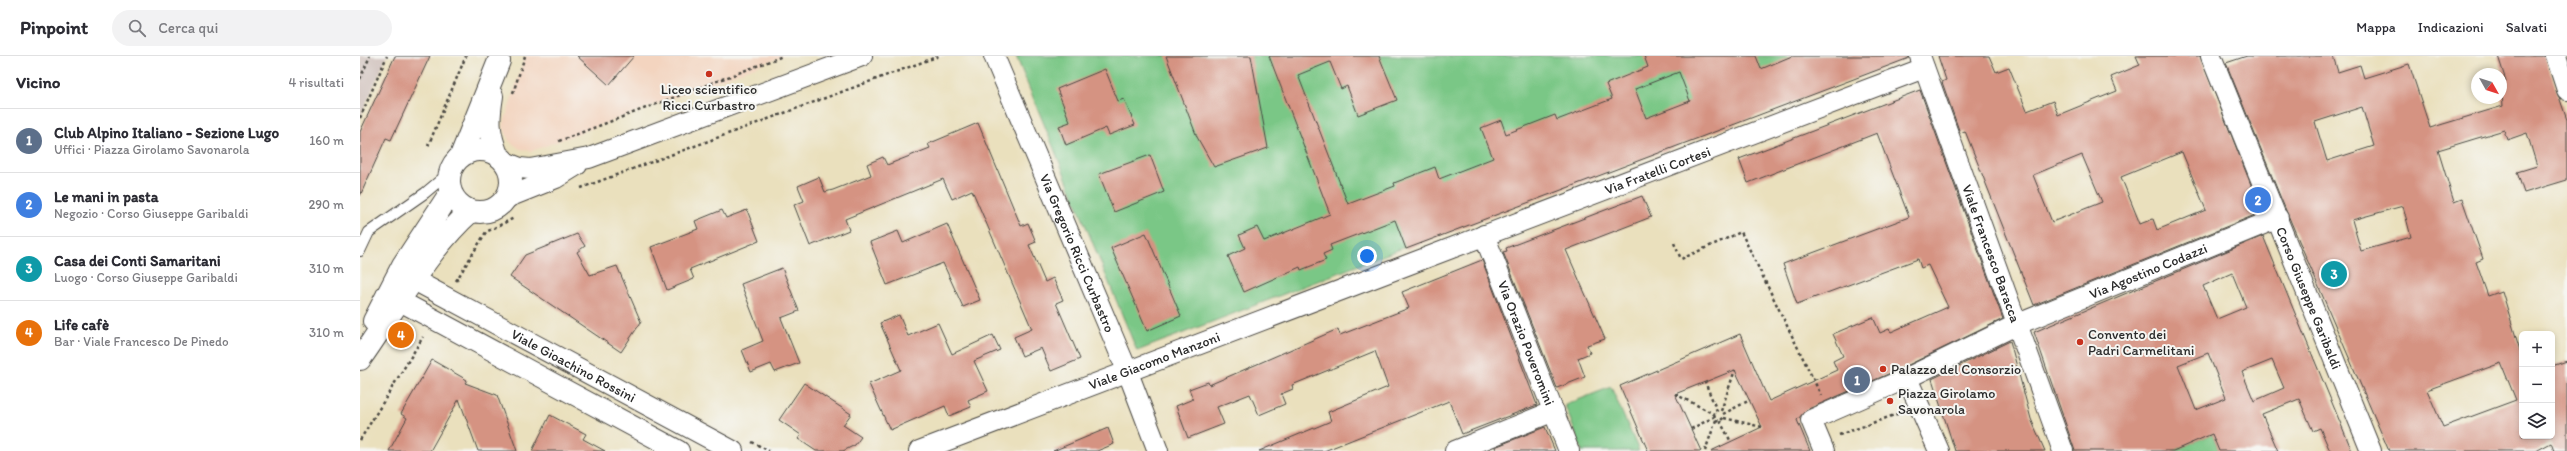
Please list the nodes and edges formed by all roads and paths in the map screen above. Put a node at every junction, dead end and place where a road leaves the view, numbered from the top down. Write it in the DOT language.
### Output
graph roads {
  1 [pos="370,56"];
  2 [pos="387,56"];
  3 [pos="466,56"];
  4 [pos="525,56"];
  5 [pos="783,56"];
  6 [pos="862,56"];
  7 [pos="939,56"];
  8 [pos="994,56"];
  9 [pos="2556,56"];
  10 [pos="2216,57"];
  11 [pos="500,58"];
  12 [pos="1922,62"];
  13 [pos="360,79"];
  14 [pos="2567,90"];
  15 [pos="512,98"];
  16 [pos="360,118"];
  17 [pos="558,142"];
  18 [pos="428,146"];
  19 [pos="501,158"];
  20 [pos="589,158"];
  21 [pos="454,173"];
  22 [pos="578,189"];
  23 [pos="506,198"];
  24 [pos="471,211"];
  25 [pos="521,215"];
  26 [pos="2278,218"];
  27 [pos="1484,235"];
  28 [pos="1674,243"];
  29 [pos="360,251"];
  30 [pos="1390,271"];
  31 [pos="414,280"];
  32 [pos="446,296"];
  33 [pos="394,297"];
  34 [pos="435,319"];
  35 [pos="2018,324"];
  36 [pos="360,349"];
  37 [pos="360,359"];
  38 [pos="1127,370"];
  39 [pos="1735,370"];
  40 [pos="1907,378"];
  41 [pos="1705,382"];
  42 [pos="1675,394"];
  43 [pos="1750,400"];
  44 [pos="1920,406"];
  45 [pos="1554,411"];
  46 [pos="1718,413"];
  47 [pos="1826,413"];
  48 [pos="1724,418"];
  49 [pos="1716,420"];
  50 [pos="1720,421"];
  51 [pos="1762,427"];
  52 [pos="1691,429"];
  53 [pos="360,440"];
  54 [pos="1731,442"];
  55 [pos="679,451"];
  56 [pos="733,451"];
  57 [pos="919,451"];
  58 [pos="1158,451"];
  59 [pos="1455,451"];
  60 [pos="1569,451"];
  61 [pos="1705,451"];
  62 [pos="1824,451"];
  63 [pos="1939,451"];
  64 [pos="2063,451"];
  65 [pos="2370,451"];
  1 -- 13 [label="path"];
  2 -- 16 [label="path"];
  3 -- 18 [label="path"];
  4 -- 15 [label="path"];
  5 -- 17 [label="path"];
  6 -- 20 [label="street"];
  7 -- 22 [label="path"];
  8 -- 38 [label="street, Via Gregorio Ricci Curbastro"];
  9 -- 14 [label="street"];
  10 -- 26 [label="street, Corso Giuseppe Garibaldi"];
  11 -- 19 [label="main road"];
  11 -- 21 [label="main road"];
  12 -- 27 [label="street, Via Fratelli Cortesi"];
  12 -- 35 [label="street, Viale Francesco Baracca"];
  19 -- 20 [label="street"];
  19 -- 21 [label="main road"];
  19 -- 23 [label="main road"];
  20 -- 23 [label="street"];
  21 -- 24 [label="main road"];
  21 -- 29 [label="lane"];
  21 -- 33 [label="main road"];
  23 -- 24 [label="main road"];
  24 -- 31 [label="main road"];
  25 -- 32 [label="path"];
  26 -- 35 [label="street, Via Agostino Codazzi"];
  26 -- 65 [label="street, Corso Giuseppe Garibaldi"];
  27 -- 30 [label="street, Via Fratelli Cortesi"];
  27 -- 45 [label="street, Via Orazio Poveromini"];
  28 -- 47 [label="path"];
  30 -- 38 [label="street, Viale Giacomo Manzoni"];
  31 -- 32 [label="street, Viale Gioachino Rossini"];
  31 -- 33 [label="main road"];
  32 -- 56 [label="street, Viale Gioachino Rossini"];
  33 -- 34 [label="street, Viale Gioachino Rossini"];
  33 -- 36 [label="main road"];
  33 -- 37 [label="main road"];
  34 -- 53 [label="path"];
  34 -- 55 [label="street, Viale Gioachino Rossini"];
  35 -- 40 [label="street, Via Agostino Codazzi"];
  35 -- 64 [label="street, Viale Francesco Baracca"];
  38 -- 57 [label="street, Viale Giacomo Manzoni"];
  38 -- 58 [label="street, Via Gregorio Ricci Curbastro"];
  39 -- 46 [label="path"];
  40 -- 44 [label="street"];
  40 -- 47 [label="street"];
  41 -- 46 [label="path"];
  42 -- 46 [label="path"];
  43 -- 46 [label="path"];
  44 -- 47 [label="path"];
  44 -- 63 [label="street"];
  45 -- 59 [label="street"];
  45 -- 60 [label="street, Via Orazio Poveromini"];
  46 -- 48 [label="path"];
  46 -- 49 [label="path"];
  46 -- 52 [label="path"];
  47 -- 62 [label="street"];
  48 -- 50 [label="path"];
  48 -- 51 [label="path"];
  49 -- 50 [label="path"];
  49 -- 61 [label="path"];
  50 -- 54 [label="path"];
}
